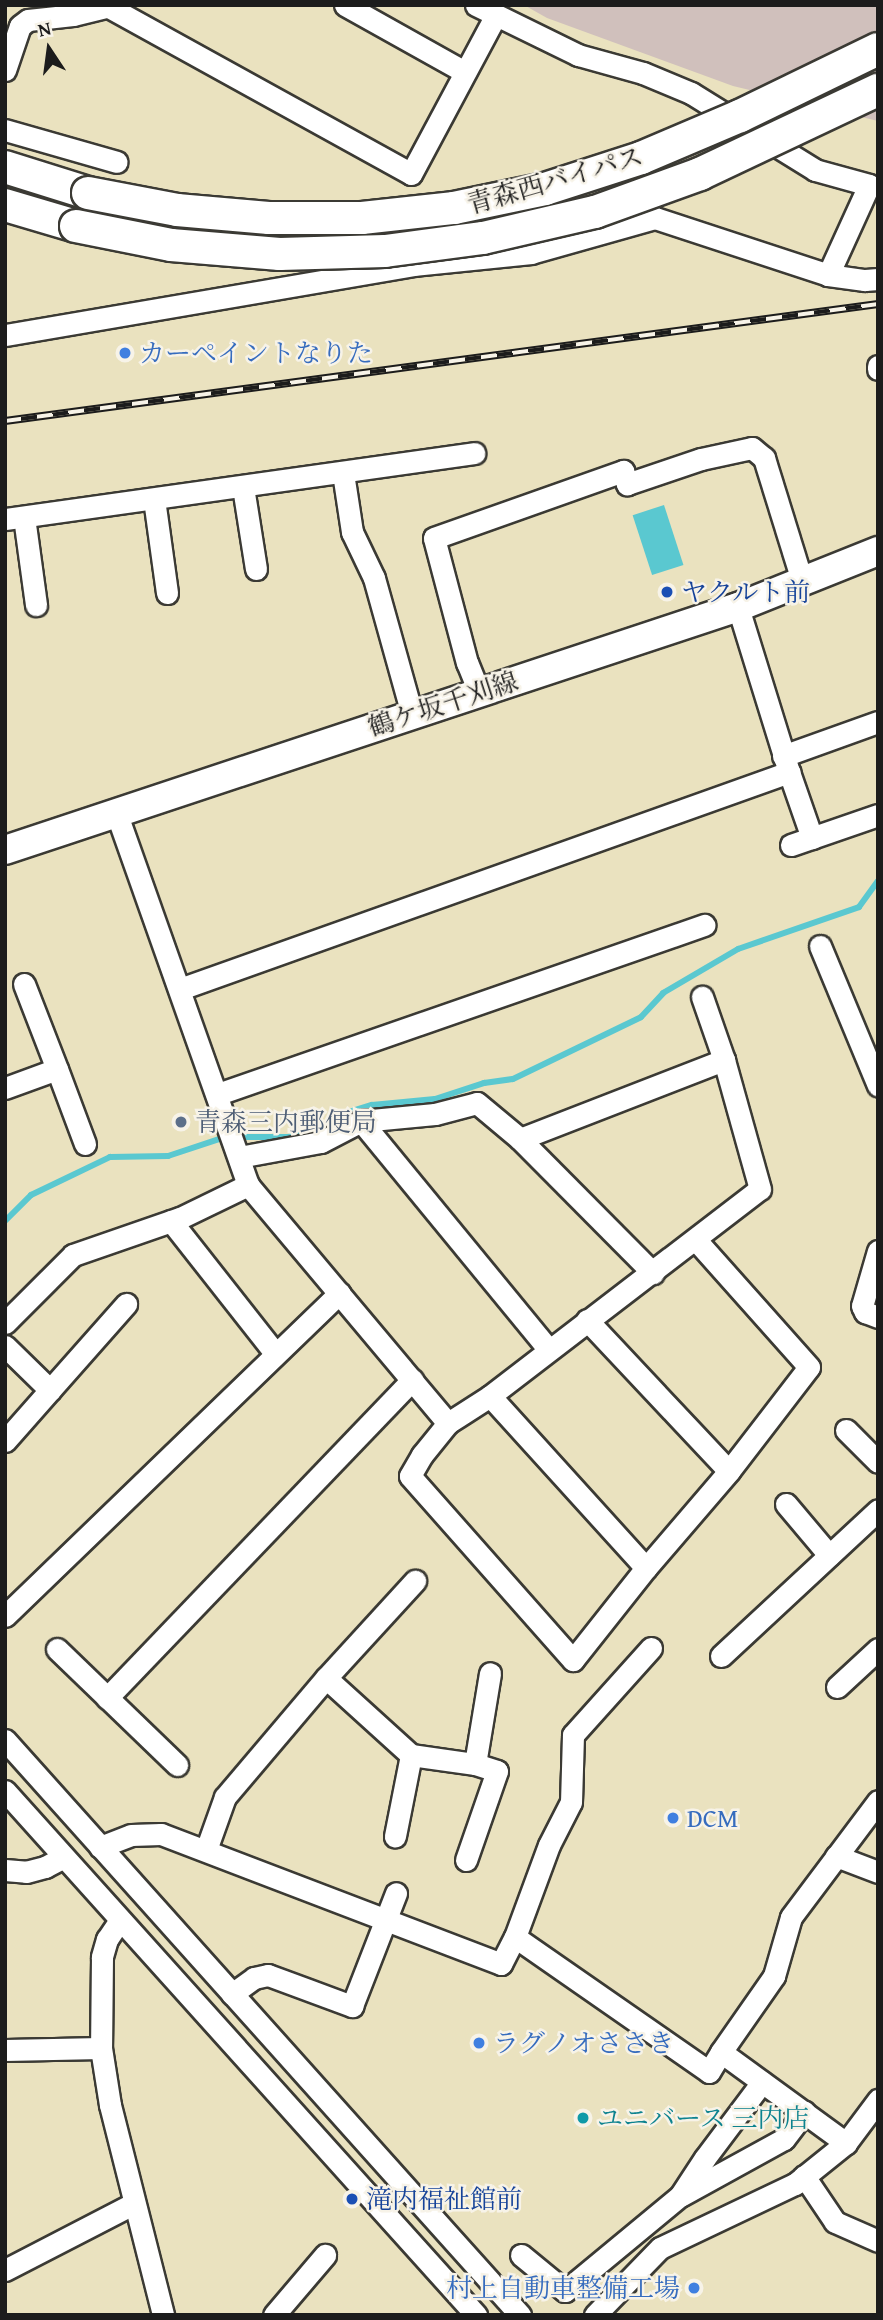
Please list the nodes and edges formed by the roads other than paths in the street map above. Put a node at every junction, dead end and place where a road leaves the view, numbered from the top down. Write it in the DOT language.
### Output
graph roads {
  1 [pos="345,5"];
  2 [pos="476,5"];
  3 [pos="111,6"];
  4 [pos="496,15"];
  5 [pos="878,49"];
  6 [pos="5,70"];
  7 [pos="465,72"];
  8 [pos="878,90"];
  9 [pos="5,130"];
  10 [pos="117,162"];
  11 [pos="5,167"];
  12 [pos="5,205"];
  13 [pos="828,275"];
  14 [pos="878,279"];
  15 [pos="5,335"];
  16 [pos="474,453"];
  17 [pos="343,473"];
  18 [pos="243,487"];
  19 [pos="154,499"];
  20 [pos="14,518"];
  21 [pos="878,551"];
  22 [pos="256,569"];
  23 [pos="802,581"];
  24 [pos="167,593"];
  25 [pos="36,605"];
  26 [pos="737,607"];
  27 [pos="479,692"];
  28 [pos="412,714"];
  29 [pos="878,722"];
  30 [pos="786,764"];
  31 [pos="116,812"];
  32 [pos="878,815"];
  33 [pos="812,838"];
  34 [pos="791,845"];
  35 [pos="5,850"];
  36 [pos="704,925"];
  37 [pos="820,946"];
  38 [pos="24,984"];
  39 [pos="180,989"];
  40 [pos="702,997"];
  41 [pos="724,1060"];
  42 [pos="57,1069"];
  43 [pos="878,1085"];
  44 [pos="5,1088"];
  45 [pos="218,1094"];
  46 [pos="361,1121"];
  47 [pos="520,1139"];
  48 [pos="85,1144"];
  49 [pos="234,1144"];
  50 [pos="248,1185"];
  51 [pos="172,1221"];
  52 [pos="695,1239"];
  53 [pos="878,1251"];
  54 [pos="653,1273"];
  55 [pos="340,1293"];
  56 [pos="126,1304"];
  57 [pos="878,1317"];
  58 [pos="587,1320"];
  59 [pos="5,1323"];
  60 [pos="5,1346"];
  61 [pos="549,1350"];
  62 [pos="275,1353"];
  63 [pos="412,1380"];
  64 [pos="50,1390"];
  65 [pos="490,1396"];
  66 [pos="448,1423"];
  67 [pos="846,1430"];
  68 [pos="5,1441"];
  69 [pos="878,1462"];
  70 [pos="729,1471"];
  71 [pos="786,1504"];
  72 [pos="878,1510"];
  73 [pos="829,1555"];
  74 [pos="646,1568"];
  75 [pos="415,1581"];
  76 [pos="5,1616"];
  77 [pos="650,1648"];
  78 [pos="57,1649"];
  79 [pos="878,1649"];
  80 [pos="721,1656"];
  81 [pos="490,1673"];
  82 [pos="326,1678"];
  83 [pos="837,1688"];
  84 [pos="107,1698"];
  85 [pos="5,1740"];
  86 [pos="411,1755"];
  87 [pos="475,1764"];
  88 [pos="177,1765"];
  89 [pos="5,1791"];
  90 [pos="878,1801"];
  91 [pos="395,1836"];
  92 [pos="100,1846"];
  93 [pos="206,1850"];
  94 [pos="836,1856"];
  95 [pos="64,1857"];
  96 [pos="466,1860"];
  97 [pos="5,1870"];
  98 [pos="878,1872"];
  99 [pos="396,1893"];
  100 [pos="121,1920"];
  101 [pos="386,1920"];
  102 [pos="515,1937"];
  103 [pos="232,1994"];
  104 [pos="101,2048"];
  105 [pos="5,2050"];
  106 [pos="721,2052"];
  107 [pos="762,2082"];
  108 [pos="878,2100"];
  109 [pos="804,2112"];
  110 [pos="846,2143"];
  111 [pos="804,2176"];
  112 [pos="680,2196"];
  113 [pos="133,2204"];
  114 [pos="878,2241"];
  115 [pos="325,2255"];
  116 [pos="521,2255"];
  117 [pos="5,2270"];
  118 [pos="163,2315"];
  119 [pos="274,2315"];
  120 [pos="476,2315"];
  121 [pos="520,2315"];
  122 [pos="595,2315"];
  1 -- 7 [label="street"];
  2 -- 4 [label="street"];
  3 -- 6 [label="street"];
  3 -- 7 [label="street"];
  4 -- 7 [label="street"];
  4 -- 13 [label="street"];
  5 -- 11 [label="highway, 青森西バイパス, bridge"];
  8 -- 12 [label="highway, 青森西バイパス, bridge"];
  9 -- 10 [label="street"];
  13 -- 14 [label="street"];
  13 -- 15 [label="street"];
  16 -- 17 [label="street"];
  17 -- 18 [label="street"];
  17 -- 28 [label="street"];
  18 -- 19 [label="street"];
  18 -- 22 [label="street"];
  19 -- 20 [label="street"];
  19 -- 24 [label="street"];
  20 -- 25 [label="street"];
  21 -- 23 [label="main road, 鶴ケ坂千刈線"];
  23 -- 26 [label="main road, 鶴ケ坂千刈線"];
  23 -- 27 [label="street"];
  26 -- 27 [label="main road, 鶴ケ坂千刈線"];
  26 -- 30 [label="street"];
  27 -- 28 [label="main road, 鶴ケ坂千刈線"];
  28 -- 31 [label="main road, 鶴ケ坂千刈線"];
  29 -- 30 [label="street"];
  30 -- 33 [label="street"];
  30 -- 39 [label="street"];
  31 -- 35 [label="main road, 鶴ケ坂千刈線"];
  31 -- 39 [label="street"];
  32 -- 33 [label="street"];
  33 -- 34 [label="street"];
  36 -- 45 [label="street"];
  37 -- 43 [label="street"];
  38 -- 42 [label="street"];
  39 -- 45 [label="street"];
  40 -- 41 [label="street"];
  41 -- 47 [label="street"];
  41 -- 52 [label="street"];
  42 -- 44 [label="street"];
  42 -- 48 [label="street"];
  45 -- 49 [label="street"];
  46 -- 47 [label="street"];
  46 -- 49 [label="street"];
  46 -- 61 [label="street"];
  47 -- 54 [label="street"];
  49 -- 50 [label="street"];
  50 -- 51 [label="street"];
  50 -- 55 [label="street"];
  51 -- 59 [label="street"];
  51 -- 62 [label="street"];
  52 -- 54 [label="street"];
  52 -- 70 [label="street"];
  53 -- 57 [label="street"];
  54 -- 58 [label="street"];
  55 -- 62 [label="street"];
  55 -- 63 [label="street"];
  56 -- 64 [label="street"];
  58 -- 61 [label="street"];
  58 -- 70 [label="street"];
  60 -- 64 [label="street"];
  61 -- 65 [label="street"];
  62 -- 76 [label="street"];
  63 -- 66 [label="street"];
  63 -- 84 [label="street"];
  64 -- 68 [label="street"];
  65 -- 66 [label="street"];
  65 -- 74 [label="street"];
  66 -- 74 [label="street"];
  67 -- 69 [label="street"];
  70 -- 74 [label="street"];
  71 -- 73 [label="street"];
  72 -- 73 [label="street"];
  73 -- 80 [label="street"];
  75 -- 82 [label="street"];
  77 -- 102 [label="street"];
  78 -- 84 [label="street"];
  79 -- 83 [label="street"];
  81 -- 87 [label="street"];
  82 -- 86 [label="street"];
  82 -- 93 [label="street"];
  84 -- 88 [label="street"];
  85 -- 92 [label="street"];
  86 -- 87 [label="street"];
  86 -- 91 [label="street"];
  87 -- 96 [label="street"];
  89 -- 95 [label="street"];
  90 -- 94 [label="street"];
  92 -- 93 [label="street"];
  92 -- 103 [label="street"];
  93 -- 101 [label="street"];
  94 -- 98 [label="street"];
  94 -- 106 [label="street"];
  95 -- 97 [label="street"];
  95 -- 100 [label="street"];
  99 -- 101 [label="street"];
  100 -- 104 [label="street"];
  100 -- 120 [label="street"];
  101 -- 102 [label="street"];
  101 -- 103 [label="street"];
  102 -- 106 [label="street"];
  103 -- 121 [label="street"];
  104 -- 105 [label="street"];
  104 -- 113 [label="street"];
  106 -- 107 [label="street"];
  107 -- 109 [label="street"];
  107 -- 112 [label="street"];
  108 -- 110 [label="street"];
  109 -- 110 [label="street"];
  109 -- 112 [label="street"];
  110 -- 111 [label="street"];
  111 -- 114 [label="street"];
  111 -- 122 [label="street"];
  112 -- 116 [label="street"];
  113 -- 117 [label="street"];
  113 -- 118 [label="street"];
  115 -- 119 [label="street"];
}
